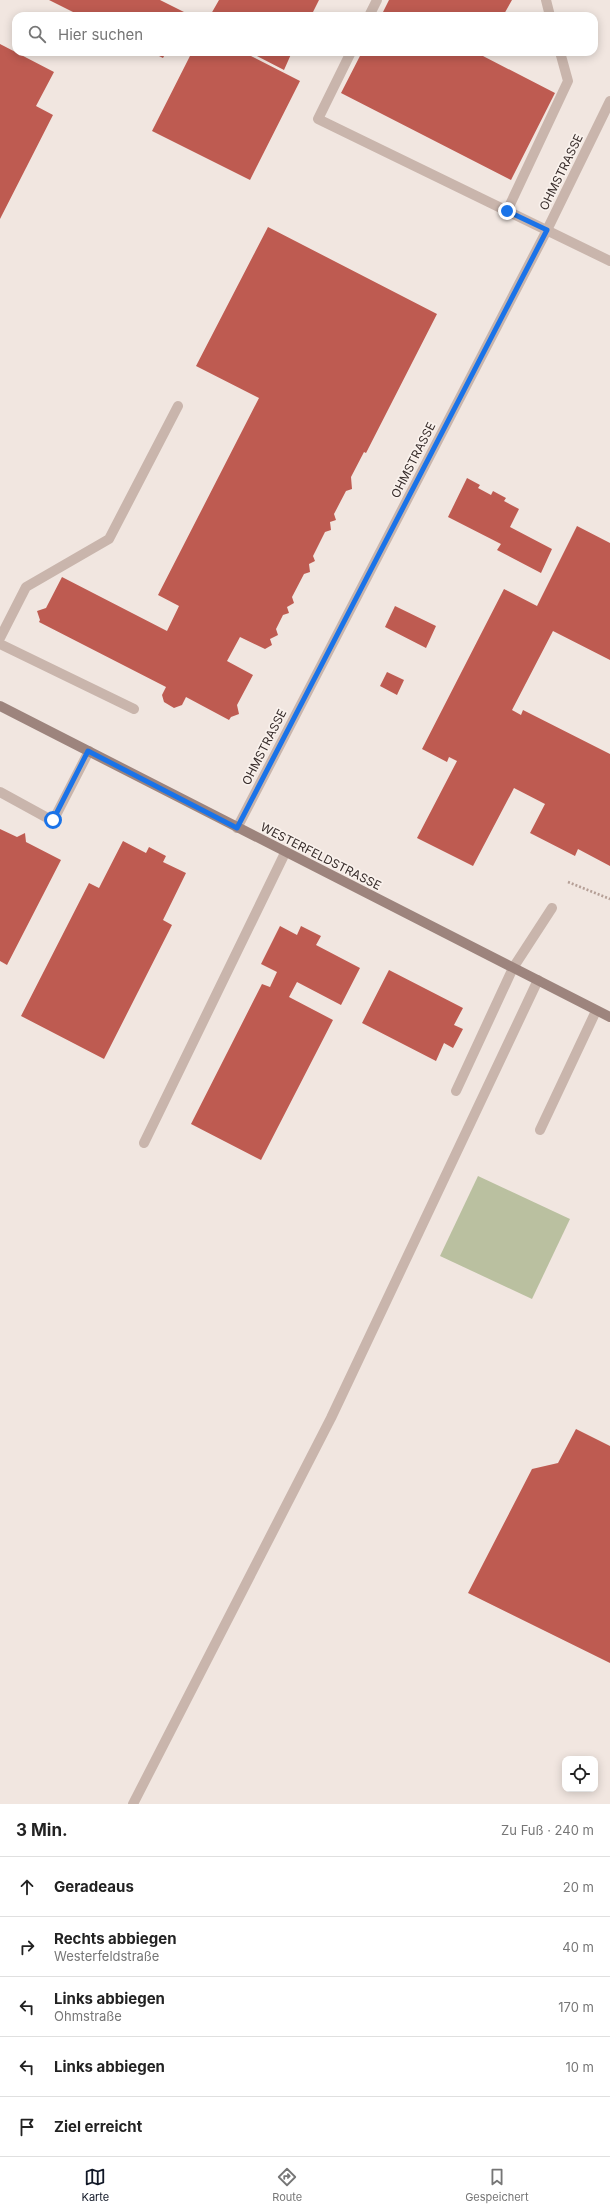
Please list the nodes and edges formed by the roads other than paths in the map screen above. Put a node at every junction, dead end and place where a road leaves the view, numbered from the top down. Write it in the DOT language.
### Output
graph roads {
  1 [pos="377,0"];
  2 [pos="546,0"];
  3 [pos="371,12"];
  4 [pos="549,12"];
  5 [pos="349,56"];
  6 [pos="561,56"];
  7 [pos="610,101"];
  8 [pos="507,211"];
  9 [pos="547,230"];
  10 [pos="610,260"];
  11 [pos="178,406"];
  12 [pos="0,638"];
  13 [pos="0,644"];
  14 [pos="0,706"];
  15 [pos="134,709"];
  16 [pos="88,751"];
  17 [pos="0,792"];
  18 [pos="237,828"];
  19 [pos="285,852"];
  20 [pos="552,908"];
  21 [pos="513,968"];
  22 [pos="538,980"];
  23 [pos="596,1011"];
  24 [pos="610,1017"];
  25 [pos="456,1091"];
  26 [pos="540,1130"];
  27 [pos="144,1143"];
  28 [pos="132,1804"];
  1 -- 3 [label="street"];
  2 -- 4 [label="street"];
  5 -- 8 [label="street"];
  6 -- 8 [label="street"];
  7 -- 9 [label="street, OHMSTRASSE"];
  8 -- 9 [label="street"];
  9 -- 10 [label="street"];
  9 -- 18 [label="street, OHMSTRASSE"];
  11 -- 12 [label="street"];
  13 -- 15 [label="street"];
  14 -- 16 [label="street, WESTERFELDSTRASSE"];
  16 -- 17 [label="street"];
  16 -- 18 [label="street, WESTERFELDSTRASSE"];
  18 -- 19 [label="street, WESTERFELDSTRASSE"];
  19 -- 21 [label="street, WESTERFELDSTRASSE"];
  19 -- 27 [label="street"];
  20 -- 21 [label="street"];
  21 -- 22 [label="street, WESTERFELDSTRASSE"];
  21 -- 25 [label="street"];
  22 -- 23 [label="street, WESTERFELDSTRASSE"];
  22 -- 28 [label="street"];
  23 -- 24 [label="street, WESTERFELDSTRASSE"];
  23 -- 26 [label="street"];
}
